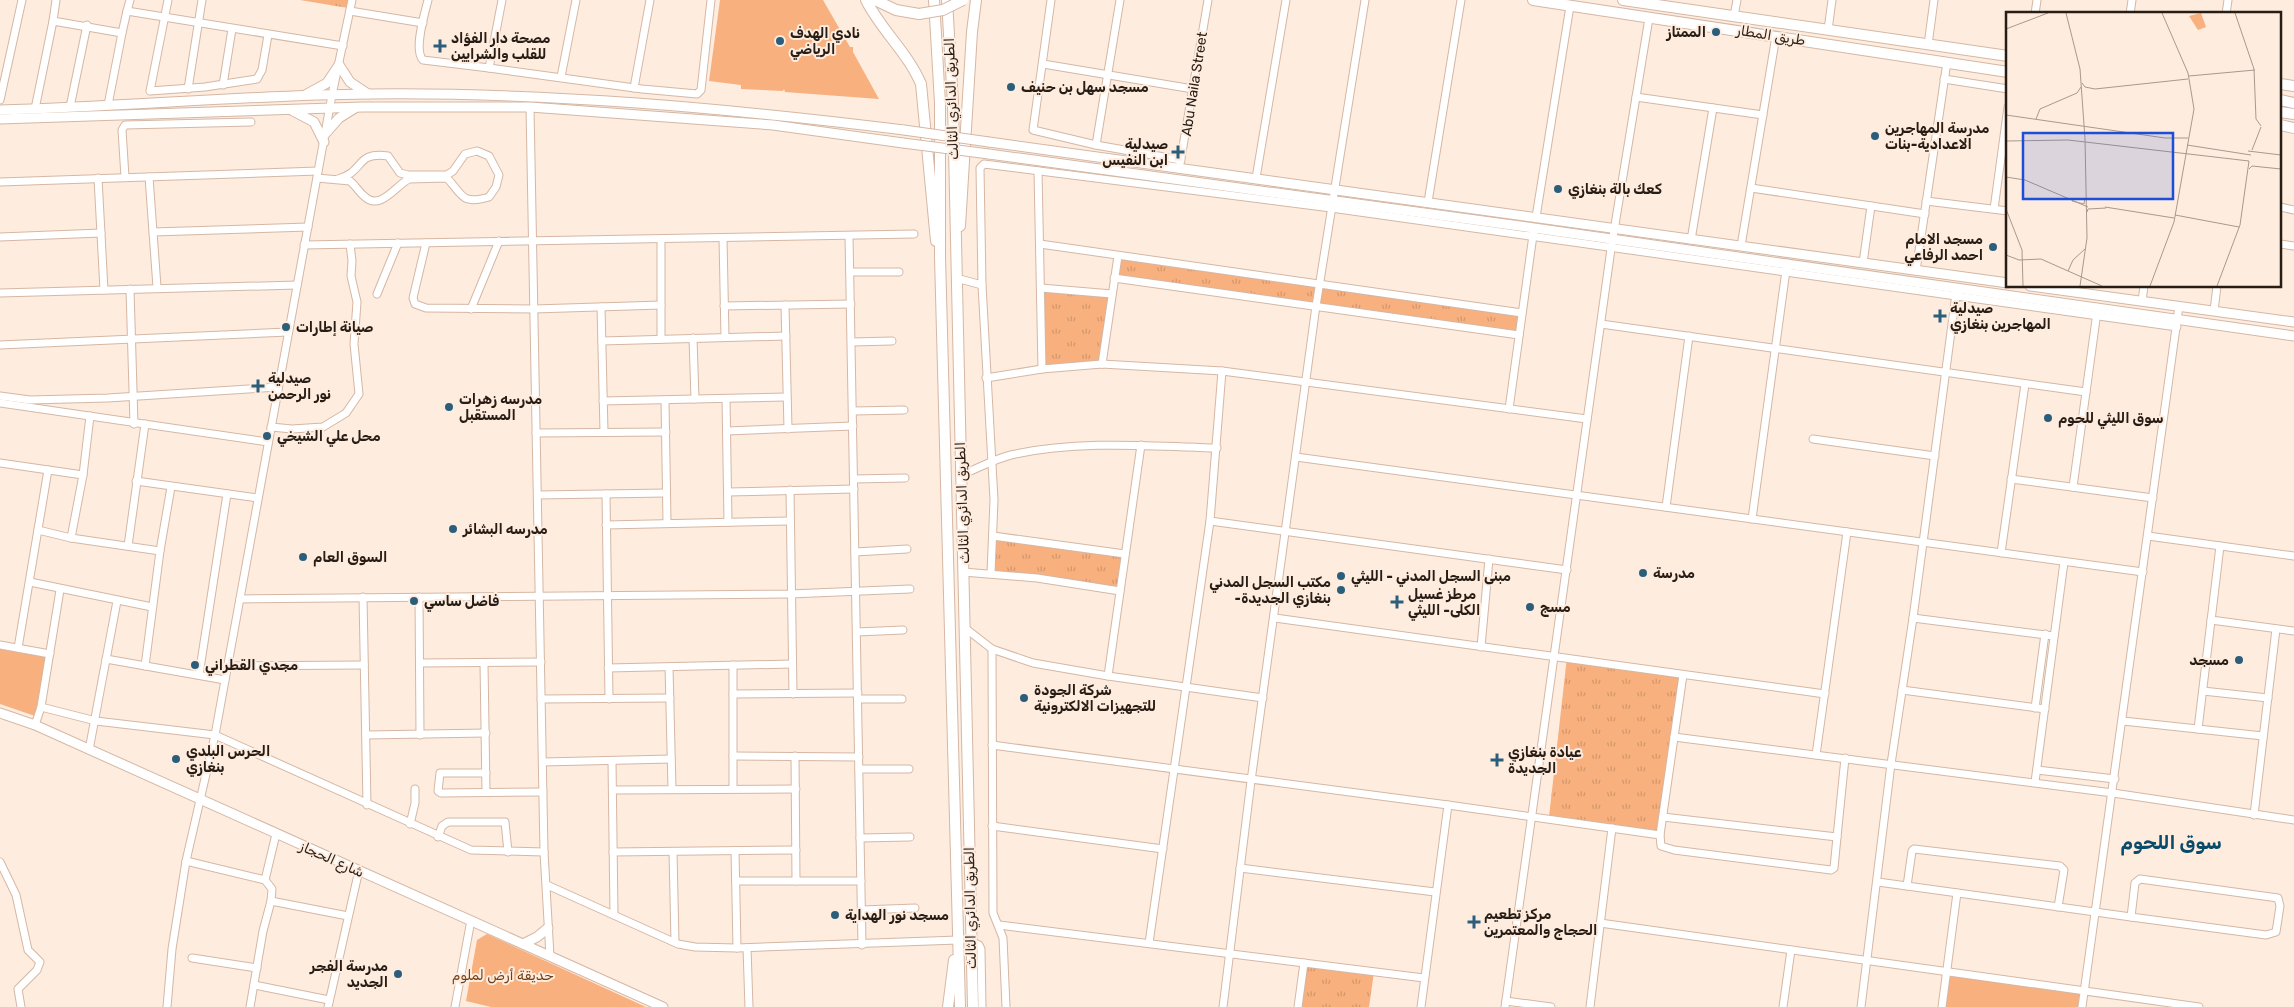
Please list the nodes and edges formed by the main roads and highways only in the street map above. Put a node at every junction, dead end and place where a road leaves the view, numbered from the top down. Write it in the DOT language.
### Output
graph roads {
  1 [pos="866,0"];
  2 [pos="875,0"];
  3 [pos="934,0"];
  4 [pos="947,0"];
  5 [pos="963,0"];
  6 [pos="976,0"];
  7 [pos="1533,0"];
  8 [pos="1623,0"];
  9 [pos="1640,1"];
  10 [pos="2006,56"];
  11 [pos="2006,72"];
  12 [pos="368,94"];
  13 [pos="303,96"];
  14 [pos="357,107"];
  15 [pos="285,108"];
  16 [pos="0,110"];
  17 [pos="0,119"];
  18 [pos="956,242"];
  19 [pos="940,257"];
  20 [pos="2006,283"];
  21 [pos="2045,288"];
  22 [pos="2294,322"];
  23 [pos="2294,336"];
  24 [pos="0,714"];
  25 [pos="548,928"];
  26 [pos="523,944"];
  27 [pos="958,944"];
  28 [pos="663,1007"];
  29 [pos="948,1007"];
  30 [pos="960,1007"];
  31 [pos="973,1007"];
  1 -- 19 [label="highway"];
  2 -- 5 [label="highway, bridge"];
  3 -- 19 [label="highway, الطريق الدائري الثالث"];
  4 -- 18 [label="highway, الطريق الدائري الثالث"];
  6 -- 18 [label="highway"];
  7 -- 11 [label="highway, طريق المطار"];
  8 -- 9 [label="highway, طريق المطار"];
  9 -- 10 [label="highway, طريق المطار"];
  12 -- 13 [label="main road"];
  12 -- 13 [label="main road"];
  12 -- 20 [label="main road, bridge"];
  13 -- 16 [label="main road"];
  14 -- 15 [label="main road"];
  14 -- 15 [label="main road"];
  14 -- 23 [label="main road, bridge"];
  15 -- 17 [label="main road"];
  18 -- 31 [label="highway, الطريق الدائري الثالث"];
  19 -- 27 [label="highway, الطريق الدائري الثالث"];
  21 -- 22 [label="main road"];
  24 -- 26 [label="main road, شارع الحجاز"];
  25 -- 26 [label="main road"];
  26 -- 28 [label="main road, شارع الحجاز"];
  27 -- 29 [label="highway"];
  27 -- 30 [label="highway, الطريق الدائري الثالث"];
}
